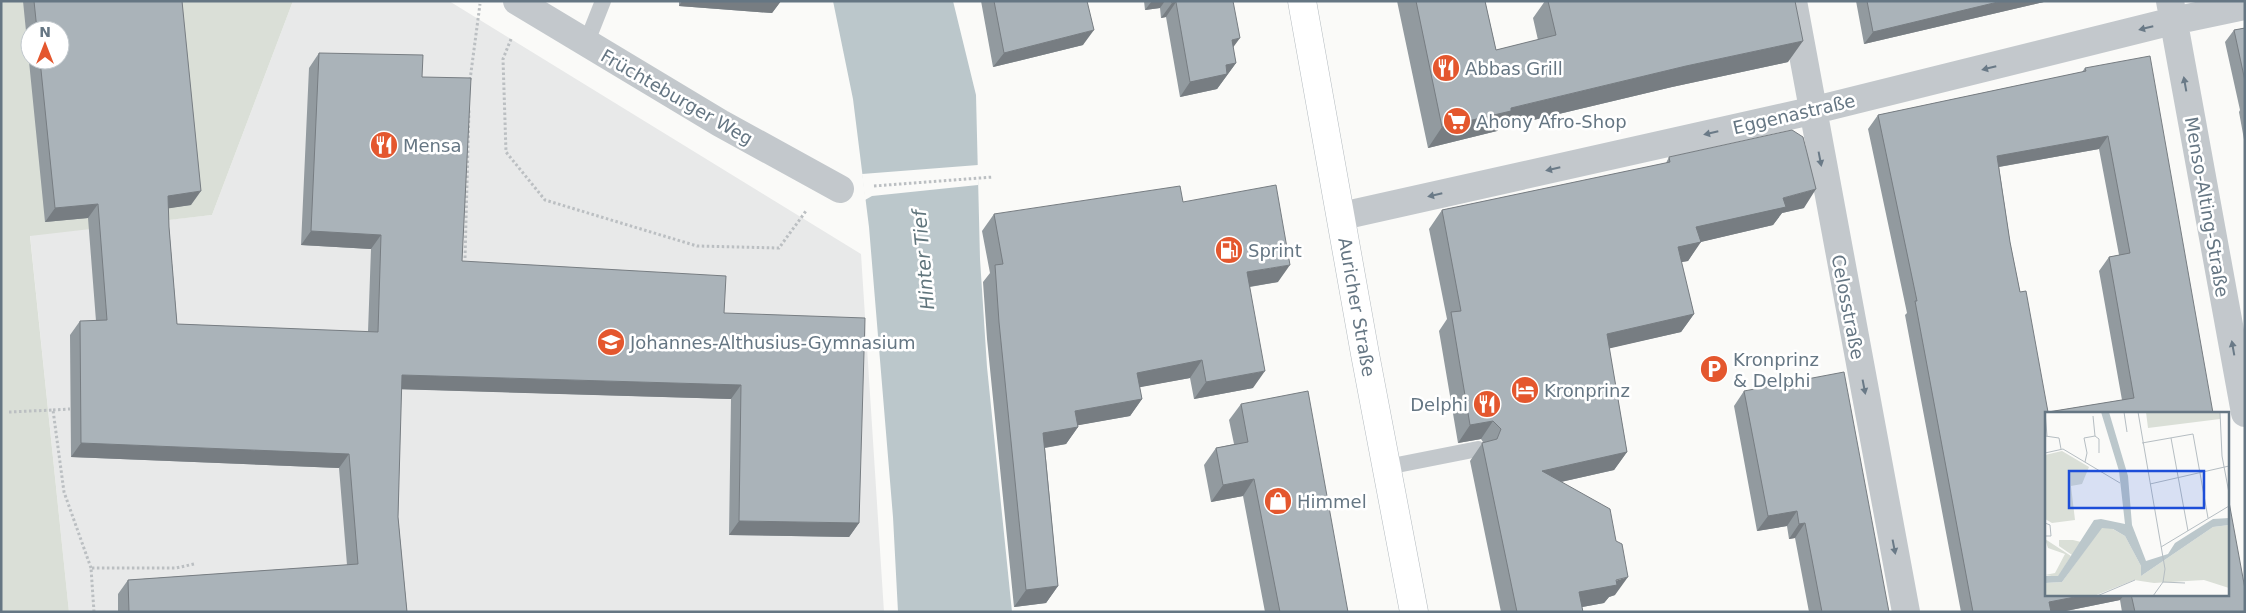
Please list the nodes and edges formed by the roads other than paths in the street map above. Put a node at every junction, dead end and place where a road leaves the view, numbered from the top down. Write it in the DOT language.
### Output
graph roads {
  1 [pos="604,1"];
  2 [pos="1302,1"];
  3 [pos="1793,1"];
  4 [pos="520,3"];
  5 [pos="2245,6"];
  6 [pos="2172,11"];
  7 [pos="586,44"];
  8 [pos="1811,111"];
  9 [pos="833,185"];
  10 [pos="1342,216"];
  11 [pos="2245,413"];
  12 [pos="1478,449"];
  13 [pos="1386,467"];
  14 [pos="1414,612"];
  15 [pos="1906,612"];
  1 -- 7 [label="lane"];
  2 -- 10 [label="street, Auricher Straße"];
  3 -- 8 [label="street, Celosstraße"];
  4 -- 7 [label="street, Früchteburger Weg"];
  5 -- 6 [label="street, Eggenastraße"];
  6 -- 8 [label="street, Eggenastraße, one-way"];
  11 -- 6 [label="street, Menso-Alting-Straße, one-way"];
  7 -- 9 [label="street, Früchteburger Weg"];
  8 -- 10 [label="street, Eggenastraße, one-way"];
  8 -- 15 [label="street, Celosstraße, one-way"];
  10 -- 13 [label="street, Auricher Straße"];
  12 -- 13 [label="lane"];
  13 -- 14 [label="street, Auricher Straße"];
}
